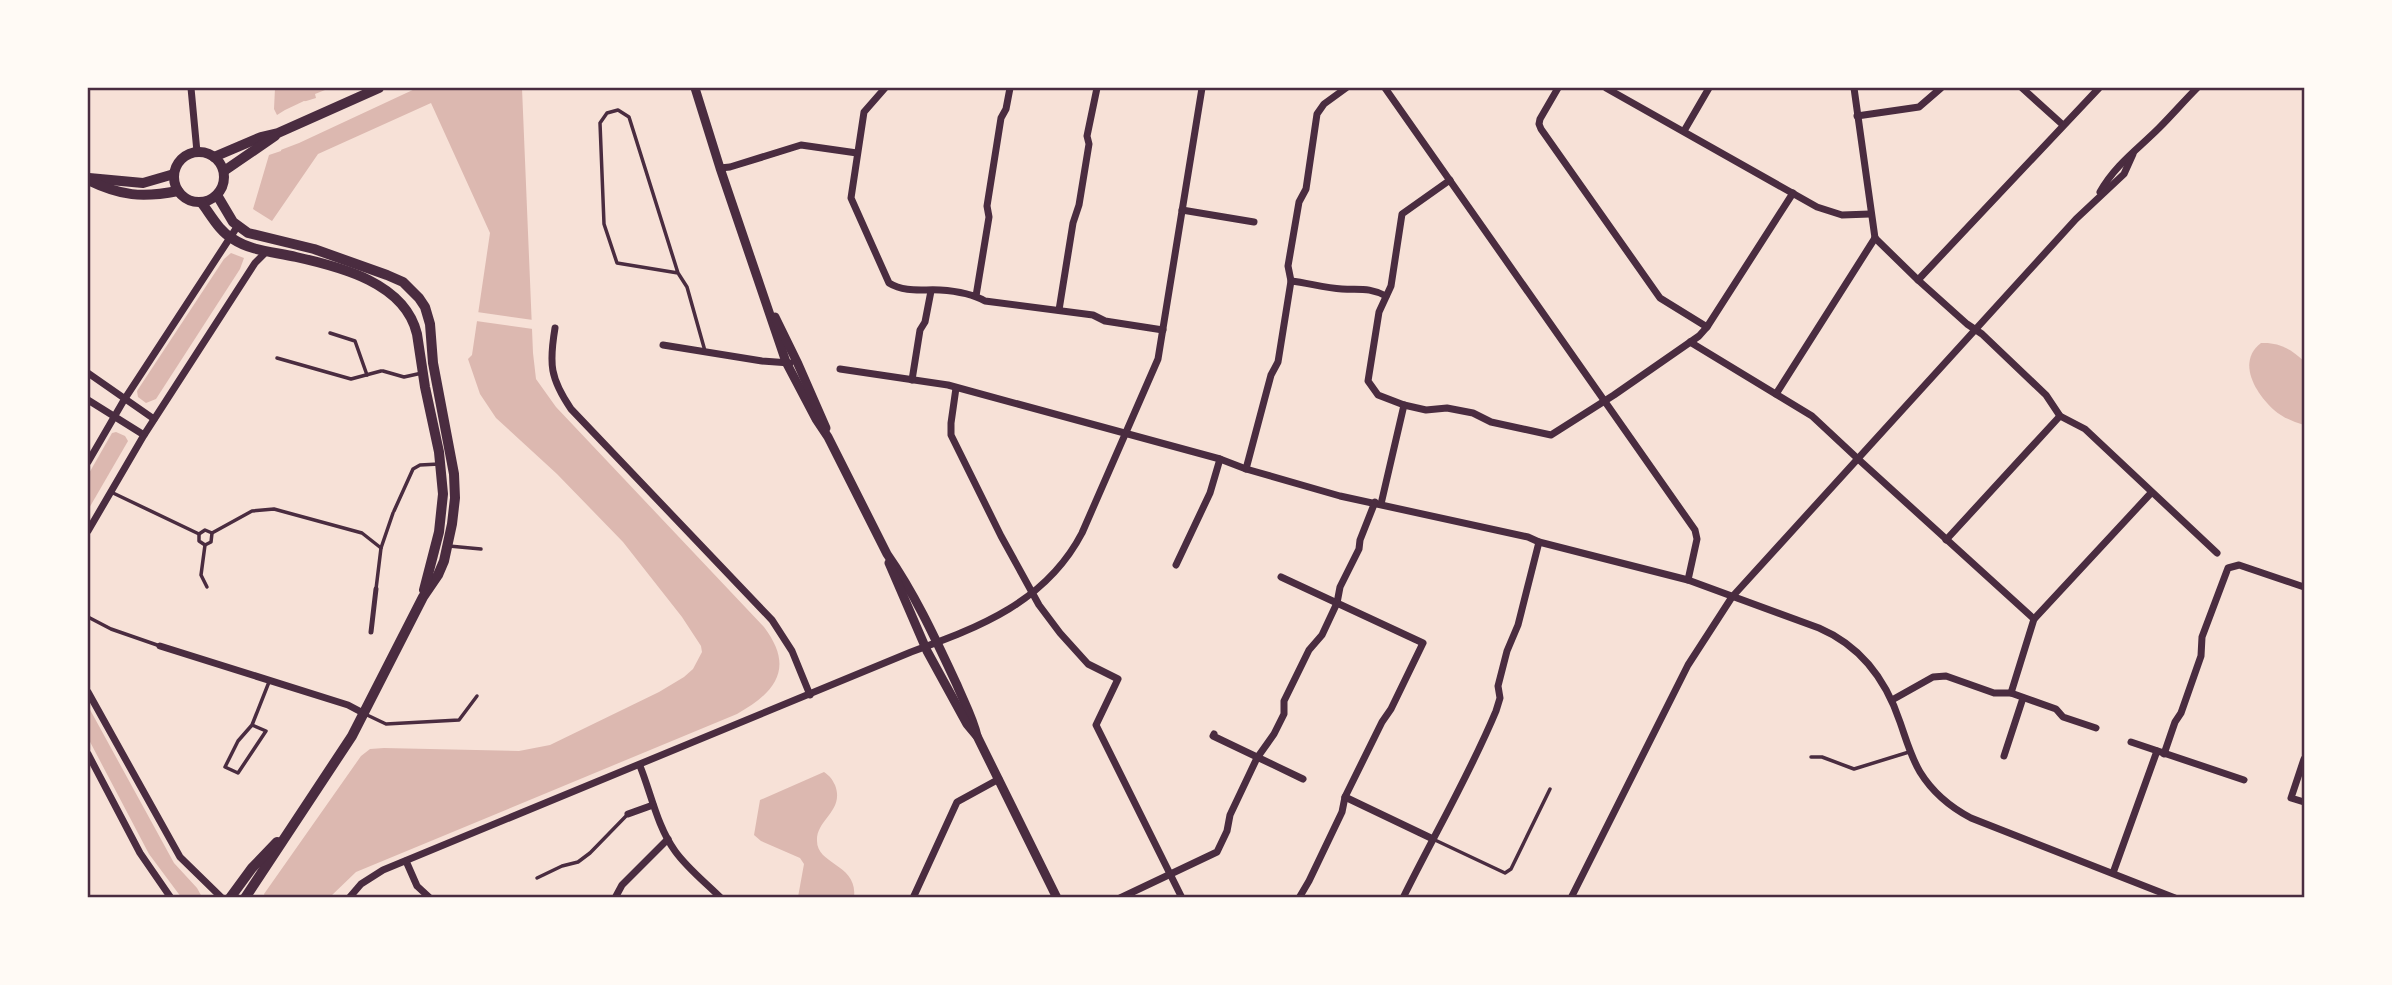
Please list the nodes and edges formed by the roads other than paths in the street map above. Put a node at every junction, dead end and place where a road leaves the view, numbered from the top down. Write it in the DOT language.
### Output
graph roads {
  1 [pos="191,88"];
  2 [pos="379,88"];
  3 [pos="695,88"];
  4 [pos="885,88"];
  5 [pos="1010,88"];
  6 [pos="1097,88"];
  7 [pos="1202,88"];
  8 [pos="1346,88"];
  9 [pos="1385,88"];
  10 [pos="1558,88"];
  11 [pos="1605,88"];
  12 [pos="1709,88"];
  13 [pos="1854,88"];
  14 [pos="1941,88"];
  15 [pos="2022,88"];
  16 [pos="2099,88"];
  17 [pos="2197,88"];
  18 [pos="1857,116"];
  19 [pos="2063,125"];
  20 [pos="1684,131"];
  21 [pos="280,132"];
  22 [pos="197,152"];
  23 [pos="857,153"];
  24 [pos="214,158"];
  25 [pos="720,168"];
  26 [pos="224,171"];
  27 [pos="174,174"];
  28 [pos="88,179"];
  29 [pos="1450,180"];
  30 [pos="178,191"];
  31 [pos="1793,193"];
  32 [pos="217,195"];
  33 [pos="201,202"];
  34 [pos="1182,210"];
  35 [pos="1871,214"];
  36 [pos="1254,222"];
  37 [pos="237,227"];
  38 [pos="251,234"];
  39 [pos="229,237"];
  40 [pos="1875,238"];
  41 [pos="254,248"];
  42 [pos="267,251"];
  43 [pos="255,262"];
  44 [pos="678,273"];
  45 [pos="1918,280"];
  46 [pos="1291,281"];
  47 [pos="931,291"];
  48 [pos="976,296"];
  49 [pos="1387,296"];
  50 [pos="769,307"];
  51 [pos="1059,310"];
  52 [pos="1707,327"];
  53 [pos="555,328"];
  54 [pos="1975,329"];
  55 [pos="1163,330"];
  56 [pos="330,333"];
  57 [pos="1690,342"];
  58 [pos="663,345"];
  59 [pos="705,352"];
  60 [pos="277,358"];
  61 [pos="786,362"];
  62 [pos="798,364"];
  63 [pos="434,369"];
  64 [pos="840,369"];
  65 [pos="423,372"];
  66 [pos="88,373"];
  67 [pos="367,375"];
  68 [pos="912,380"];
  69 [pos="956,388"];
  70 [pos="1776,394"];
  71 [pos="88,400"];
  72 [pos="124,400"];
  73 [pos="1604,401"];
  74 [pos="1404,405"];
  75 [pos="114,416"];
  76 [pos="2060,416"];
  77 [pos="154,419"];
  78 [pos="1126,433"];
  79 [pos="144,435"];
  80 [pos="828,437"];
  81 [pos="1857,458"];
  82 [pos="1220,459"];
  83 [pos="88,462"];
  84 [pos="441,464"];
  85 [pos="1246,469"];
  86 [pos="111,492"];
  87 [pos="2151,493"];
  88 [pos="1378,503"];
  89 [pos="446,523"];
  90 [pos="88,531"];
  91 [pos="212,533"];
  92 [pos="199,534"];
  93 [pos="1947,540"];
  94 [pos="437,542"];
  95 [pos="1539,542"];
  96 [pos="205,545"];
  97 [pos="448,546"];
  98 [pos="381,548"];
  99 [pos="481,550"];
  100 [pos="2217,553"];
  101 [pos="887,554"];
  102 [pos="1176,565"];
  103 [pos="1281,576"];
  104 [pos="1688,580"];
  105 [pos="207,587"];
  106 [pos="2305,587"];
  107 [pos="376,589"];
  108 [pos="1032,595"];
  109 [pos="423,597"];
  110 [pos="1732,597"];
  111 [pos="1337,603"];
  112 [pos="88,617"];
  113 [pos="2034,619"];
  114 [pos="371,632"];
  115 [pos="938,642"];
  116 [pos="160,646"];
  117 [pos="926,647"];
  118 [pos="270,680"];
  119 [pos="88,692"];
  120 [pos="2011,693"];
  121 [pos="810,695"];
  122 [pos="477,696"];
  123 [pos="2023,698"];
  124 [pos="1892,700"];
  125 [pos="365,714"];
  126 [pos="252,725"];
  127 [pos="2096,729"];
  128 [pos="1214,734"];
  129 [pos="977,736"];
  130 [pos="2131,742"];
  131 [pos="1910,751"];
  132 [pos="2160,752"];
  133 [pos="88,754"];
  134 [pos="2004,756"];
  135 [pos="1811,757"];
  136 [pos="1257,758"];
  137 [pos="2305,759"];
  138 [pos="640,766"];
  139 [pos="999,779"];
  140 [pos="1303,779"];
  141 [pos="2244,780"];
  142 [pos="1550,789"];
  143 [pos="1345,797"];
  144 [pos="2305,802"];
  145 [pos="653,805"];
  146 [pos="628,814"];
  147 [pos="290,829"];
  148 [pos="668,839"];
  149 [pos="1433,839"];
  150 [pos="406,862"];
  151 [pos="2113,873"];
  152 [pos="1171,875"];
  153 [pos="537,878"];
  154 [pos="231,896"];
  155 [pos="171,898"];
  156 [pos="222,898"];
  157 [pos="245,898"];
  158 [pos="349,898"];
  159 [pos="430,898"];
  160 [pos="615,898"];
  161 [pos="721,898"];
  162 [pos="913,898"];
  163 [pos="1057,898"];
  164 [pos="1120,898"];
  165 [pos="1182,898"];
  166 [pos="1299,898"];
  167 [pos="1403,898"];
  168 [pos="1571,898"];
  169 [pos="2175,898"];
  1 -- 22 [label="street"];
  2 -- 21 [label="main road"];
  3 -- 25 [label="street"];
  4 -- 23 [label="street"];
  5 -- 48 [label="street"];
  6 -- 51 [label="street"];
  7 -- 34 [label="street"];
  8 -- 46 [label="street"];
  9 -- 29 [label="street"];
  10 -- 52 [label="street"];
  11 -- 20 [label="street"];
  12 -- 20 [label="street"];
  13 -- 18 [label="street"];
  14 -- 18 [label="street"];
  15 -- 19 [label="street"];
  16 -- 19 [label="street"];
  17 -- 54 [label="street"];
  18 -- 35 [label="street"];
  19 -- 45 [label="street"];
  20 -- 31 [label="street"];
  21 -- 24 [label="main road"];
  21 -- 26 [label="main road"];
  22 -- 24 [label="main road"];
  22 -- 27 [label="main road"];
  23 -- 25 [label="street"];
  23 -- 47 [label="street"];
  24 -- 26 [label="main road"];
  25 -- 50 [label="street"];
  26 -- 32 [label="main road"];
  27 -- 28 [label="main road"];
  27 -- 30 [label="main road"];
  28 -- 30 [label="main road"];
  29 -- 49 [label="street"];
  29 -- 73 [label="street"];
  30 -- 33 [label="main road"];
  31 -- 35 [label="street"];
  31 -- 52 [label="street"];
  32 -- 33 [label="main road"];
  32 -- 37 [label="main road"];
  33 -- 39 [label="main road"];
  34 -- 36 [label="street"];
  34 -- 55 [label="street"];
  35 -- 40 [label="street"];
  37 -- 38 [label="main road"];
  37 -- 39 [label="street"];
  38 -- 41 [label="street"];
  38 -- 63 [label="main road"];
  39 -- 41 [label="main road"];
  39 -- 72 [label="street"];
  40 -- 45 [label="street"];
  40 -- 70 [label="street"];
  41 -- 42 [label="main road"];
  41 -- 43 [label="street"];
  42 -- 43 [label="street"];
  42 -- 65 [label="main road"];
  43 -- 77 [label="street"];
  44 -- 44 [label="lane"];
  44 -- 59 [label="lane"];
  45 -- 54 [label="street"];
  46 -- 49 [label="street"];
  46 -- 85 [label="street"];
  47 -- 48 [label="street"];
  47 -- 68 [label="street"];
  48 -- 51 [label="street"];
  49 -- 74 [label="street"];
  50 -- 61 [label="street"];
  50 -- 62 [label="street"];
  51 -- 55 [label="street"];
  52 -- 57 [label="street"];
  53 -- 121 [label="street"];
  54 -- 76 [label="street"];
  54 -- 81 [label="street"];
  55 -- 78 [label="street"];
  56 -- 67 [label="lane"];
  57 -- 70 [label="street"];
  57 -- 73 [label="street"];
  58 -- 59 [label="street"];
  59 -- 61 [label="street"];
  60 -- 67 [label="lane"];
  61 -- 62 [label="street"];
  61 -- 80 [label="street"];
  62 -- 80 [label="street"];
  63 -- 65 [label="lane"];
  63 -- 89 [label="main road"];
  64 -- 68 [label="street"];
  65 -- 67 [label="lane"];
  65 -- 84 [label="main road"];
  66 -- 72 [label="street"];
  68 -- 69 [label="street"];
  69 -- 78 [label="street"];
  69 -- 108 [label="street"];
  70 -- 81 [label="street"];
  71 -- 75 [label="street"];
  72 -- 75 [label="street"];
  72 -- 77 [label="street"];
  73 -- 74 [label="street"];
  73 -- 104 [label="street"];
  74 -- 88 [label="street"];
  75 -- 79 [label="street"];
  75 -- 83 [label="street"];
  76 -- 87 [label="street"];
  76 -- 93 [label="street"];
  77 -- 79 [label="street"];
  78 -- 82 [label="street"];
  78 -- 108 [label="street"];
  79 -- 86 [label="street"];
  80 -- 101 [label="street"];
  81 -- 93 [label="street"];
  81 -- 110 [label="street"];
  82 -- 85 [label="street"];
  82 -- 102 [label="street"];
  84 -- 89 [label="main road"];
  84 -- 98 [label="lane"];
  85 -- 88 [label="street"];
  86 -- 90 [label="street"];
  86 -- 92 [label="lane"];
  87 -- 100 [label="street"];
  87 -- 113 [label="street"];
  88 -- 95 [label="street"];
  88 -- 111 [label="street"];
  89 -- 94 [label="main road"];
  89 -- 97 [label="main road"];
  91 -- 92 [label="lane"];
  91 -- 96 [label="lane"];
  91 -- 98 [label="lane"];
  92 -- 96 [label="lane"];
  93 -- 113 [label="street"];
  94 -- 97 [label="lane"];
  94 -- 109 [label="main road"];
  95 -- 104 [label="street"];
  95 -- 149 [label="street"];
  96 -- 105 [label="lane"];
  97 -- 99 [label="lane"];
  97 -- 109 [label="main road"];
  98 -- 107 [label="lane"];
  101 -- 115 [label="street"];
  101 -- 117 [label="street"];
  103 -- 111 [label="street"];
  104 -- 110 [label="street"];
  106 -- 132 [label="street"];
  107 -- 114 [label="street"];
  108 -- 115 [label="street"];
  108 -- 152 [label="street"];
  109 -- 125 [label="main road"];
  110 -- 124 [label="street"];
  110 -- 168 [label="street"];
  111 -- 136 [label="street"];
  111 -- 143 [label="street"];
  112 -- 116 [label="lane"];
  113 -- 120 [label="street"];
  115 -- 117 [label="street"];
  115 -- 129 [label="street"];
  116 -- 118 [label="street"];
  117 -- 121 [label="street"];
  117 -- 129 [label="street"];
  118 -- 125 [label="street"];
  118 -- 126 [label="lane"];
  119 -- 156 [label="street"];
  120 -- 123 [label="street"];
  120 -- 124 [label="street"];
  121 -- 138 [label="street"];
  122 -- 125 [label="lane"];
  123 -- 127 [label="street"];
  123 -- 134 [label="street"];
  124 -- 131 [label="street"];
  125 -- 147 [label="main road"];
  126 -- 126 [label="lane"];
  128 -- 136 [label="street"];
  129 -- 139 [label="street"];
  130 -- 132 [label="street"];
  131 -- 135 [label="lane"];
  131 -- 151 [label="street"];
  132 -- 141 [label="street"];
  132 -- 151 [label="street"];
  133 -- 155 [label="street"];
  136 -- 140 [label="street"];
  136 -- 152 [label="street"];
  137 -- 144 [label="street"];
  138 -- 145 [label="street"];
  138 -- 150 [label="street"];
  139 -- 162 [label="street"];
  139 -- 163 [label="street"];
  142 -- 149 [label="lane"];
  143 -- 149 [label="street"];
  143 -- 166 [label="street"];
  145 -- 146 [label="street"];
  145 -- 148 [label="street"];
  146 -- 153 [label="lane"];
  147 -- 154 [label="main road"];
  147 -- 157 [label="main road"];
  148 -- 160 [label="street"];
  148 -- 161 [label="street"];
  149 -- 167 [label="street"];
  150 -- 158 [label="street"];
  150 -- 159 [label="street"];
  151 -- 169 [label="street"];
  152 -- 164 [label="street"];
  152 -- 165 [label="street"];
}
